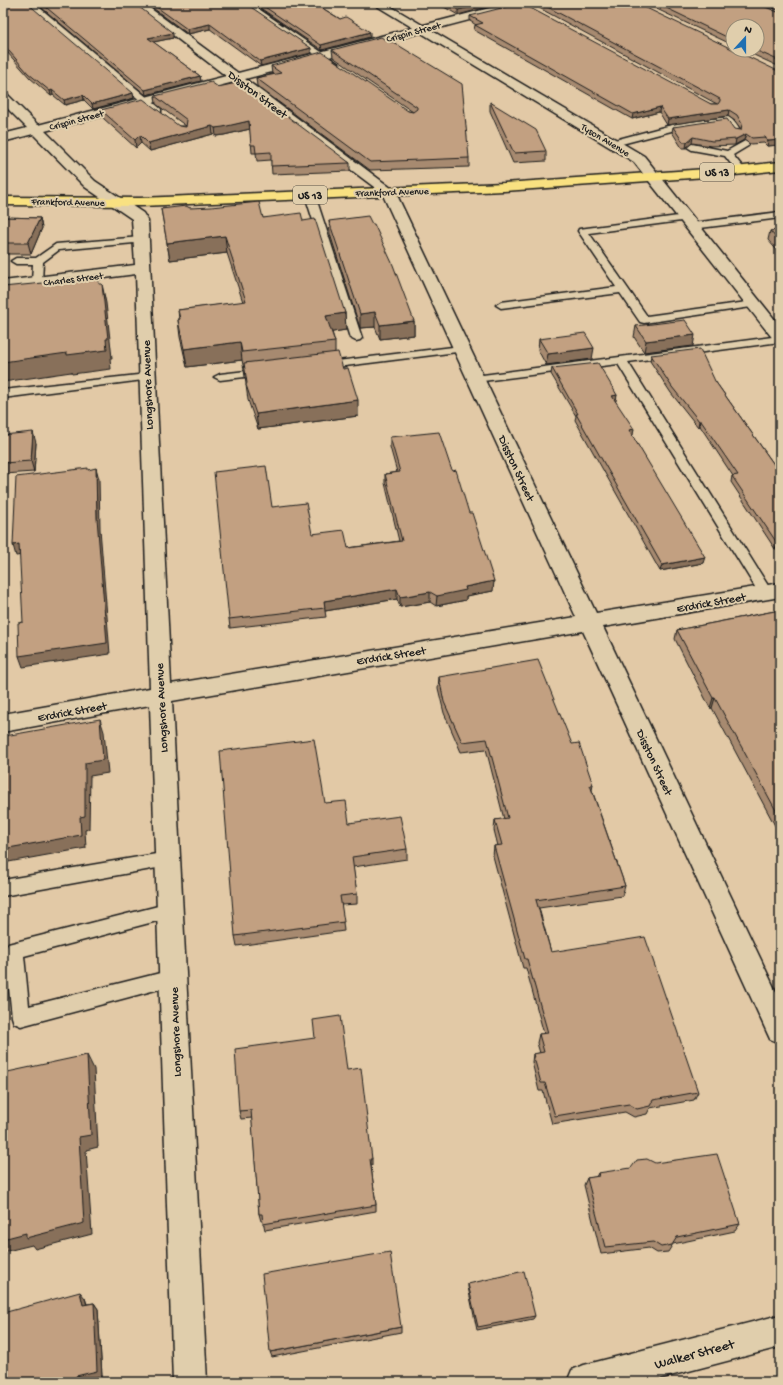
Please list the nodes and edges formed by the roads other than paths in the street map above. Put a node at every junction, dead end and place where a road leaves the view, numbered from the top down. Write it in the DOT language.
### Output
graph roads {
  1 [pos="29,3"];
  2 [pos="136,3"];
  3 [pos="245,3"];
  4 [pos="377,3"];
  5 [pos="521,4"];
  6 [pos="421,29"];
  7 [pos="322,55"];
  8 [pos="341,68"];
  9 [pos="235,77"];
  10 [pos="3,97"];
  11 [pos="145,101"];
  12 [pos="167,118"];
  13 [pos="713,122"];
  14 [pos="683,125"];
  15 [pos="35,129"];
  16 [pos="737,132"];
  17 [pos="721,133"];
  18 [pos="694,135"];
  19 [pos="683,136"];
  20 [pos="3,138"];
  21 [pos="614,143"];
  22 [pos="745,144"];
  23 [pos="703,147"];
  24 [pos="692,148"];
  25 [pos="729,149"];
  26 [pos="780,166"];
  27 [pos="741,171"];
  28 [pos="654,177"];
  29 [pos="388,191"];
  30 [pos="310,195"];
  31 [pos="3,201"];
  32 [pos="116,202"];
  33 [pos="780,215"];
  34 [pos="689,222"];
  35 [pos="141,240"];
  36 [pos="16,261"];
  37 [pos="38,261"];
  38 [pos="143,269"];
  39 [pos="37,282"];
  40 [pos="3,286"];
  41 [pos="623,289"];
  42 [pos="501,304"];
  43 [pos="754,304"];
  44 [pos="356,338"];
  45 [pos="780,338"];
  46 [pos="462,349"];
  47 [pos="621,360"];
  48 [pos="306,367"];
  49 [pos="275,371"];
  50 [pos="147,377"];
  51 [pos="220,377"];
  52 [pos="475,379"];
  53 [pos="3,394"];
  54 [pos="772,591"];
  55 [pos="589,622"];
  56 [pos="161,696"];
  57 [pos="3,723"];
  58 [pos="168,860"];
  59 [pos="3,888"];
  60 [pos="170,911"];
  61 [pos="172,978"];
  62 [pos="780,1030"];
  63 [pos="780,1331"];
  64 [pos="190,1382"];
  65 [pos="584,1382"];
  1 -- 11 [label="lane"];
  2 -- 9 [label="street, Disston Street"];
  3 -- 7 [label="lane"];
  4 -- 6 [label="street, Tyson Avenue"];
  5 -- 6 [label="street, Crispin Street"];
  6 -- 7 [label="street, Crispin Street"];
  6 -- 21 [label="street, Tyson Avenue"];
  7 -- 8 [label="lane"];
  7 -- 9 [label="street, Crispin Street"];
  9 -- 11 [label="street, Crispin Street"];
  9 -- 29 [label="street, Disston Street"];
  10 -- 15 [label="street, Longshore Avenue"];
  11 -- 12 [label="lane"];
  11 -- 15 [label="street, Crispin Street"];
  13 -- 14 [label="lane"];
  13 -- 16 [label="lane"];
  13 -- 17 [label="lane"];
  14 -- 18 [label="lane"];
  14 -- 19 [label="lane"];
  14 -- 21 [label="lane"];
  15 -- 20 [label="street, Crispin Street"];
  15 -- 32 [label="street, Longshore Avenue"];
  21 -- 28 [label="street, Tyson Avenue"];
  22 -- 25 [label="lane"];
  23 -- 25 [label="lane"];
  24 -- 25 [label="lane"];
  25 -- 27 [label="lane"];
  26 -- 27 [label="main road, Frankford Avenue / US 13"];
  27 -- 28 [label="main road, Frankford Avenue / US 13"];
  28 -- 29 [label="main road, Frankford Avenue / US 13"];
  28 -- 34 [label="street, Tyson Avenue"];
  29 -- 30 [label="main road, Frankford Avenue / US 13"];
  29 -- 46 [label="street, Disston Street"];
  30 -- 32 [label="main road, Frankford Avenue / US 13"];
  30 -- 44 [label="lane"];
  31 -- 32 [label="main road, Frankford Avenue / US 13"];
  32 -- 35 [label="street, Longshore Avenue"];
  33 -- 34 [label="lane"];
  34 -- 41 [label="lane"];
  34 -- 43 [label="street, Tyson Avenue"];
  35 -- 37 [label="lane"];
  35 -- 38 [label="street, Longshore Avenue"];
  36 -- 37 [label="lane"];
  37 -- 39 [label="lane"];
  38 -- 39 [label="street, Charles Street"];
  38 -- 50 [label="street, Longshore Avenue"];
  39 -- 40 [label="street, Charles Street"];
  41 -- 42 [label="lane"];
  41 -- 43 [label="lane"];
  43 -- 45 [label="street, Tyson Avenue"];
  45 -- 47 [label="lane"];
  46 -- 48 [label="lane"];
  46 -- 52 [label="street, Disston Street"];
  47 -- 52 [label="lane"];
  47 -- 54 [label="lane"];
  49 -- 51 [label="lane"];
  50 -- 53 [label="lane"];
  50 -- 56 [label="street, Longshore Avenue"];
  52 -- 55 [label="street, Disston Street"];
  54 -- 55 [label="street, Erdrick Street"];
  55 -- 56 [label="street, Erdrick Street"];
  55 -- 62 [label="street, Disston Street"];
  56 -- 57 [label="street, Erdrick Street"];
  56 -- 58 [label="street, Longshore Avenue"];
  58 -- 59 [label="lane"];
  58 -- 60 [label="street, Longshore Avenue"];
  60 -- 61 [label="street, Longshore Avenue"];
  60 -- 61 [label="lane"];
  61 -- 64 [label="street, Longshore Avenue"];
  63 -- 65 [label="street, Walker Street"];
}
